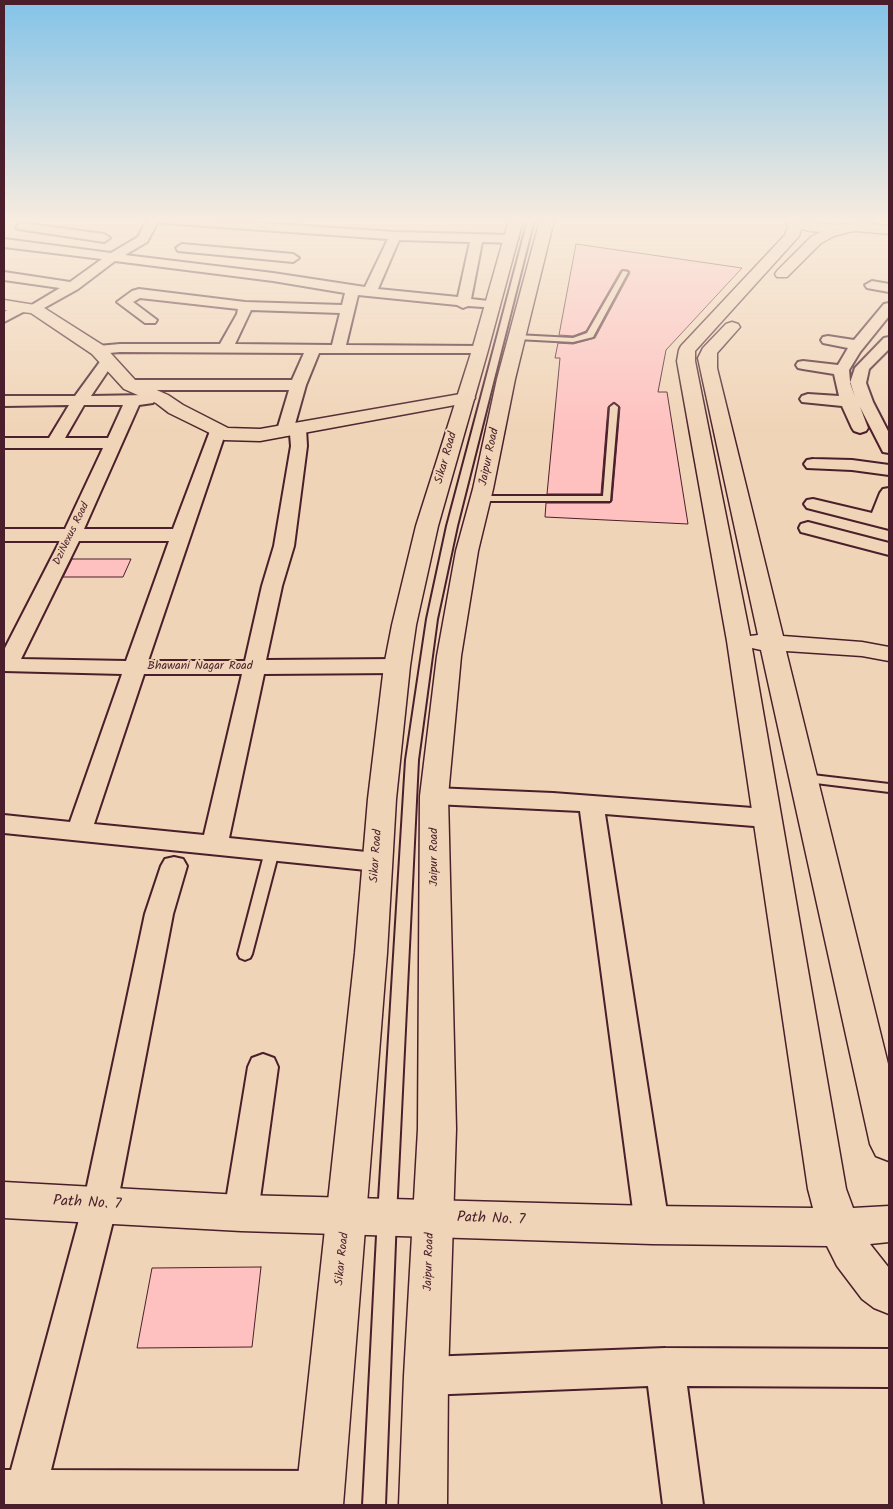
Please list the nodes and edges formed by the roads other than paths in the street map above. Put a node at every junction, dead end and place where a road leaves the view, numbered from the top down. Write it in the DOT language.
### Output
graph roads {
  1 [pos="62,290"];
  2 [pos="142,290"];
  3 [pos="352,290"];
  4 [pos="360,290"];
  5 [pos="478,290"];
  6 [pos="486,290"];
  7 [pos="506,290"];
  8 [pos="529,290"];
  9 [pos="615,290"];
  10 [pos="742,290"];
  11 [pos="766,290"];
  12 [pos="370,291"];
  13 [pos="137,294"];
  14 [pos="478,305"];
  15 [pos="245,306"];
  16 [pos="20,307"];
  17 [pos="347,309"];
  18 [pos="887,313"];
  19 [pos="4,318"];
  20 [pos="150,320"];
  21 [pos="517,337"];
  22 [pos="828,340"];
  23 [pos="889,341"];
  24 [pos="858,345"];
  25 [pos="225,349"];
  26 [pos="338,349"];
  27 [pos="313,350"];
  28 [pos="480,350"];
  29 [pos="102,356"];
  30 [pos="803,365"];
  31 [pos="842,370"];
  32 [pos="298,385"];
  33 [pos="132,393"];
  34 [pos="466,398"];
  35 [pos="808,399"];
  36 [pos="4,401"];
  37 [pos="79,401"];
  38 [pos="848,401"];
  39 [pos="865,402"];
  40 [pos="614,408"];
  41 [pos="860,428"];
  42 [pos="292,429"];
  43 [pos="218,431"];
  44 [pos="54,443"];
  45 [pos="115,443"];
  46 [pos="6,447"];
  47 [pos="889,448"];
  48 [pos="813,464"];
  49 [pos="889,470"];
  50 [pos="889,493"];
  51 [pos="480,499"];
  52 [pos="813,504"];
  53 [pos="883,521"];
  54 [pos="808,528"];
  55 [pos="4,535"];
  56 [pos="72,535"];
  57 [pos="180,535"];
  58 [pos="889,549"];
  59 [pos="739,641"];
  60 [pos="772,642"];
  61 [pos="889,654"];
  62 [pos="5,665"];
  63 [pos="397,666"];
  64 [pos="256,667"];
  65 [pos="135,668"];
  66 [pos="804,778"];
  67 [pos="889,788"];
  68 [pos="434,796"];
  69 [pos="591,804"];
  70 [pos="766,818"];
  71 [pos="4,824"];
  72 [pos="79,832"];
  73 [pos="215,845"];
  74 [pos="272,851"];
  75 [pos="376,862"];
  76 [pos="174,866"];
  77 [pos="245,954"];
  78 [pos="878,1054"];
  79 [pos="263,1067"];
  80 [pos="889,1144"];
  81 [pos="4,1200"];
  82 [pos="100,1205"];
  83 [pos="241,1213"];
  84 [pos="347,1216"];
  85 [pos="387,1216"];
  86 [pos="432,1218"];
  87 [pos="889,1224"];
  88 [pos="652,1225"];
  89 [pos="839,1227"];
  90 [pos="889,1294"];
  91 [pos="665,1367"];
  92 [pos="889,1368"];
  93 [pos="426,1376"];
  94 [pos="15,1490"];
  95 [pos="319,1498"];
  96 [pos="374,1505"];
  97 [pos="423,1505"];
  98 [pos="683,1505"];
  1 -- 16 [label="street"];
  2 -- 13 [label="street"];
  3 -- 17 [label="street"];
  4 -- 12 [label="street"];
  5 -- 14 [label="street"];
  6 -- 14 [label="street, Sikar Road"];
  7 -- 85 [label="lane"];
  8 -- 21 [label="street, Jaipur Road"];
  9 -- 21 [label="lane"];
  10 -- 59 [label="street"];
  11 -- 60 [label="street"];
  12 -- 14 [label="street"];
  13 -- 15 [label="street"];
  13 -- 20 [label="street"];
  14 -- 28 [label="street, Sikar Road"];
  15 -- 17 [label="street"];
  15 -- 25 [label="street"];
  16 -- 19 [label="street"];
  16 -- 29 [label="street"];
  17 -- 26 [label="street"];
  18 -- 24 [label="street"];
  21 -- 51 [label="street, Jaipur Road"];
  22 -- 24 [label="street"];
  23 -- 39 [label="street"];
  24 -- 31 [label="street"];
  25 -- 27 [label="street"];
  25 -- 29 [label="street"];
  26 -- 27 [label="street"];
  26 -- 28 [label="street"];
  27 -- 32 [label="street"];
  28 -- 34 [label="street, Sikar Road"];
  29 -- 33 [label="street"];
  29 -- 37 [label="street"];
  30 -- 31 [label="street"];
  31 -- 38 [label="street"];
  32 -- 33 [label="street"];
  32 -- 42 [label="street"];
  33 -- 37 [label="street"];
  33 -- 43 [label="street"];
  33 -- 45 [label="street, DziNexus Road"];
  34 -- 42 [label="street"];
  34 -- 63 [label="street, Sikar Road"];
  35 -- 38 [label="street"];
  36 -- 37 [label="street"];
  37 -- 44 [label="street"];
  38 -- 39 [label="street"];
  38 -- 41 [label="street"];
  39 -- 47 [label="street"];
  40 -- 51 [label="lane"];
  42 -- 43 [label="street"];
  42 -- 64 [label="street"];
  43 -- 57 [label="street"];
  44 -- 45 [label="street"];
  44 -- 46 [label="street"];
  45 -- 56 [label="street, DziNexus Road"];
  48 -- 49 [label="street"];
  50 -- 53 [label="street"];
  51 -- 68 [label="street, Jaipur Road"];
  52 -- 53 [label="street"];
  54 -- 58 [label="street"];
  55 -- 56 [label="street"];
  56 -- 57 [label="street"];
  56 -- 62 [label="street, DziNexus Road"];
  57 -- 65 [label="street"];
  59 -- 60 [label="street"];
  59 -- 70 [label="street"];
  60 -- 61 [label="street"];
  60 -- 66 [label="street"];
  62 -- 65 [label="street, Bhawani Nagar Road"];
  63 -- 64 [label="street, Bhawani Nagar Road"];
  63 -- 75 [label="street, Sikar Road"];
  64 -- 65 [label="street, Bhawani Nagar Road"];
  64 -- 73 [label="street"];
  65 -- 72 [label="street"];
  66 -- 67 [label="lane"];
  66 -- 78 [label="street"];
  68 -- 69 [label="street"];
  68 -- 86 [label="street, Jaipur Road"];
  69 -- 70 [label="street"];
  69 -- 88 [label="street"];
  70 -- 89 [label="street"];
  71 -- 72 [label="street"];
  72 -- 73 [label="street"];
  73 -- 74 [label="street"];
  74 -- 75 [label="street"];
  74 -- 77 [label="lane"];
  75 -- 84 [label="street, Sikar Road"];
  76 -- 82 [label="street"];
  78 -- 80 [label="street"];
  79 -- 83 [label="street"];
  81 -- 82 [label="street, Path No. 7"];
  82 -- 83 [label="street, Path No. 7"];
  82 -- 94 [label="street"];
  83 -- 84 [label="street, Path No. 7"];
  84 -- 85 [label="street, Path No. 7"];
  84 -- 95 [label="street, Sikar Road"];
  85 -- 86 [label="street, Path No. 7"];
  85 -- 96 [label="lane"];
  86 -- 88 [label="street, Path No. 7"];
  86 -- 93 [label="street, Jaipur Road"];
  87 -- 89 [label="street, Path No. 7"];
  88 -- 89 [label="street, Path No. 7"];
  89 -- 90 [label="street"];
  91 -- 92 [label="street"];
  91 -- 93 [label="street"];
  91 -- 98 [label="street"];
  93 -- 97 [label="street, Jaipur Road"];
  94 -- 95 [label="street"];
}
